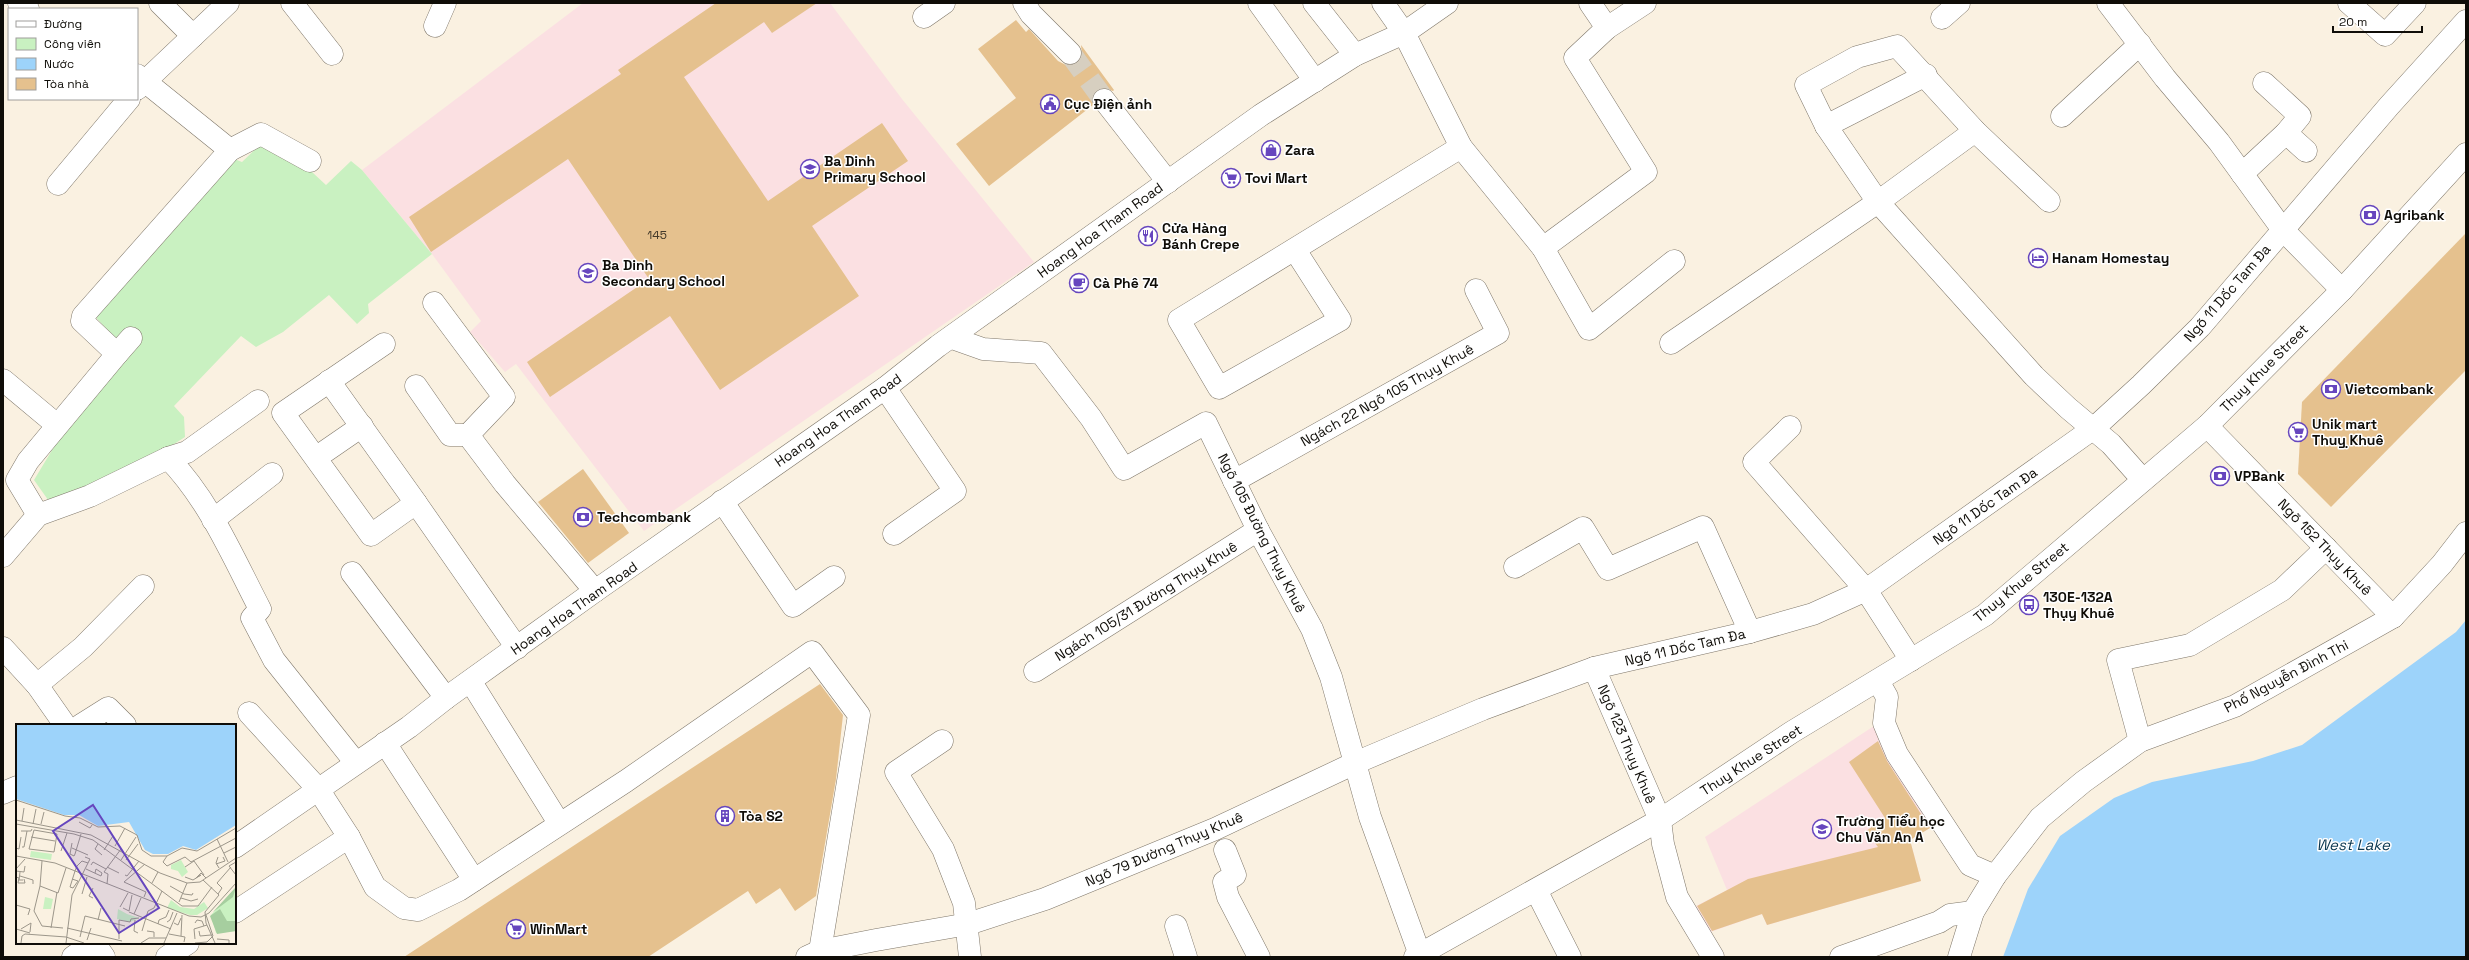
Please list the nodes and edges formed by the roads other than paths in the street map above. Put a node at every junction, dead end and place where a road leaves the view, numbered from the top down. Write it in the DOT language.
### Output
graph roads {
  1 [pos="8,3"];
  2 [pos="160,3"];
  3 [pos="228,3"];
  4 [pos="292,3"];
  5 [pos="445,3"];
  6 [pos="944,3"];
  7 [pos="1259,3"];
  8 [pos="1314,3"];
  9 [pos="1383,3"];
  10 [pos="1446,3"];
  11 [pos="1590,3"];
  12 [pos="1645,3"];
  13 [pos="1958,3"];
  14 [pos="2108,3"];
  15 [pos="2349,3"];
  16 [pos="2415,3"];
  17 [pos="1033,7"];
  18 [pos="3,10"];
  19 [pos="924,17"];
  20 [pos="1942,18"];
  21 [pos="2466,21"];
  22 [pos="435,26"];
  23 [pos="1607,28"];
  24 [pos="1404,34"];
  25 [pos="192,36"];
  26 [pos="2140,44"];
  27 [pos="1070,53"];
  28 [pos="332,54"];
  29 [pos="1355,55"];
  30 [pos="1926,75"];
  31 [pos="140,81"];
  32 [pos="1315,81"];
  33 [pos="2264,83"];
  34 [pos="128,100"];
  35 [pos="1104,100"];
  36 [pos="2062,116"];
  37 [pos="1826,126"];
  38 [pos="1975,131"];
  39 [pos="2286,133"];
  40 [pos="1461,147"];
  41 [pos="230,150"];
  42 [pos="2306,151"];
  43 [pos="310,161"];
  44 [pos="2463,164"];
  45 [pos="2242,174"];
  46 [pos="1168,182"];
  47 [pos="58,184"];
  48 [pos="2049,201"];
  49 [pos="1878,202"];
  50 [pos="2283,230"];
  51 [pos="1543,248"];
  52 [pos="1295,250"];
  53 [pos="1674,261"];
  54 [pos="1476,290"];
  55 [pos="2342,290"];
  56 [pos="434,303"];
  57 [pos="952,338"];
  58 [pos="1671,343"];
  59 [pos="384,344"];
  60 [pos="3,380"];
  61 [pos="328,381"];
  62 [pos="416,386"];
  63 [pos="885,388"];
  64 [pos="258,401"];
  65 [pos="58,425"];
  66 [pos="362,426"];
  67 [pos="2207,426"];
  68 [pos="1790,427"];
  69 [pos="2094,428"];
  70 [pos="468,435"];
  71 [pos="168,458"];
  72 [pos="317,458"];
  73 [pos="272,474"];
  74 [pos="2143,480"];
  75 [pos="1234,481"];
  76 [pos="722,501"];
  77 [pos="416,502"];
  78 [pos="38,515"];
  79 [pos="214,520"];
  80 [pos="1258,530"];
  81 [pos="2466,533"];
  82 [pos="894,534"];
  83 [pos="2326,548"];
  84 [pos="3,556"];
  85 [pos="1515,567"];
  86 [pos="352,574"];
  87 [pos="834,577"];
  88 [pos="143,586"];
  89 [pos="1866,590"];
  90 [pos="595,591"];
  91 [pos="2393,617"];
  92 [pos="1750,632"];
  93 [pos="3,648"];
  94 [pos="517,648"];
  95 [pos="1911,660"];
  96 [pos="1594,668"];
  97 [pos="1035,672"];
  98 [pos="1878,681"];
  99 [pos="471,682"];
  100 [pos="37,685"];
  101 [pos="446,698"];
  102 [pos="249,713"];
  103 [pos="64,724"];
  104 [pos="84,724"];
  105 [pos="124,724"];
  106 [pos="942,741"];
  107 [pos="2140,741"];
  108 [pos="386,743"];
  109 [pos="356,763"];
  110 [pos="1355,763"];
  111 [pos="16,787"];
  112 [pos="318,789"];
  113 [pos="3,792"];
  114 [pos="1660,820"];
  115 [pos="559,823"];
  116 [pos="349,837"];
  117 [pos="238,841"];
  118 [pos="1225,850"];
  119 [pos="1995,876"];
  120 [pos="474,880"];
  121 [pos="1536,890"];
  122 [pos="236,911"];
  123 [pos="1974,912"];
  124 [pos="968,924"];
  125 [pos="1176,926"];
  126 [pos="92,944"];
  127 [pos="95,944"];
  128 [pos="186,944"];
  129 [pos="816,955"];
  130 [pos="1417,956"];
  131 [pos="73,957"];
  132 [pos="104,957"];
  133 [pos="167,957"];
  134 [pos="970,957"];
  135 [pos="1186,957"];
  136 [pos="1259,957"];
  137 [pos="1570,957"];
  138 [pos="1713,957"];
  139 [pos="1841,957"];
  140 [pos="1959,957"];
  1 -- 18 [label="main road"];
  2 -- 25 [label="main road"];
  3 -- 25 [label="main road"];
  4 -- 28 [label="main road"];
  5 -- 22 [label="main road"];
  6 -- 19 [label="main road"];
  7 -- 32 [label="main road"];
  8 -- 29 [label="main road"];
  9 -- 24 [label="main road"];
  10 -- 24 [label="main road, Hoang Hoa Tham Road"];
  11 -- 23 [label="main road"];
  12 -- 23 [label="main road"];
  13 -- 20 [label="main road"];
  14 -- 26 [label="main road"];
  15 -- 16 [label="main road"];
  17 -- 27 [label="main road"];
  21 -- 50 [label="main road, Ngõ 11 Dốc Tam Đa"];
  23 -- 51 [label="main road"];
  24 -- 29 [label="main road, Hoang Hoa Tham Road"];
  24 -- 40 [label="main road"];
  25 -- 31 [label="main road"];
  26 -- 36 [label="main road"];
  26 -- 45 [label="main road"];
  29 -- 32 [label="main road, Hoang Hoa Tham Road"];
  30 -- 37 [label="main road"];
  30 -- 37 [label="main road"];
  30 -- 38 [label="main road"];
  31 -- 41 [label="main road"];
  32 -- 46 [label="main road, Hoang Hoa Tham Road"];
  33 -- 39 [label="main road"];
  34 -- 47 [label="main road"];
  35 -- 46 [label="main road"];
  37 -- 49 [label="main road"];
  38 -- 48 [label="main road"];
  38 -- 49 [label="main road"];
  39 -- 42 [label="main road"];
  39 -- 45 [label="main road"];
  40 -- 51 [label="main road"];
  40 -- 52 [label="main road"];
  41 -- 43 [label="main road"];
  41 -- 65 [label="main road"];
  44 -- 55 [label="main road, Thuy Khue Street"];
  45 -- 50 [label="main road"];
  46 -- 57 [label="main road, Hoang Hoa Tham Road"];
  49 -- 58 [label="main road"];
  49 -- 69 [label="main road"];
  50 -- 55 [label="main road"];
  50 -- 69 [label="main road, Ngõ 11 Dốc Tam Đa"];
  51 -- 53 [label="main road"];
  52 -- 52 [label="main road"];
  54 -- 75 [label="main road, Ngách 22 Ngõ 105 Thụy Khuê"];
  55 -- 67 [label="main road, Thuy Khue Street"];
  56 -- 70 [label="main road"];
  57 -- 63 [label="main road, Hoang Hoa Tham Road"];
  57 -- 75 [label="main road, Ngõ 105 Đường Thụy Khuê"];
  59 -- 61 [label="main road"];
  60 -- 65 [label="main road"];
  61 -- 66 [label="main road"];
  61 -- 72 [label="main road"];
  62 -- 70 [label="main road"];
  63 -- 76 [label="main road, Hoang Hoa Tham Road"];
  63 -- 82 [label="main road"];
  64 -- 71 [label="main road"];
  65 -- 78 [label="main road"];
  66 -- 72 [label="main road"];
  66 -- 77 [label="main road"];
  67 -- 74 [label="main road, Thuy Khue Street"];
  67 -- 83 [label="main road, Ngõ 152 Thụy Khuê"];
  68 -- 89 [label="main road"];
  69 -- 74 [label="main road"];
  69 -- 89 [label="main road, Ngõ 11 Dốc Tam Đa"];
  70 -- 90 [label="main road"];
  71 -- 78 [label="main road"];
  71 -- 79 [label="main road"];
  72 -- 77 [label="main road"];
  73 -- 79 [label="main road"];
  74 -- 95 [label="main road, Thuy Khue Street"];
  75 -- 80 [label="main road, Ngõ 105 Đường Thụy Khuê"];
  76 -- 87 [label="main road"];
  76 -- 90 [label="main road, Hoang Hoa Tham Road"];
  77 -- 94 [label="main road"];
  78 -- 84 [label="main road"];
  79 -- 109 [label="main road"];
  80 -- 97 [label="main road, Ngách 105/31 Đường Thụy Khuê"];
  80 -- 110 [label="main road, Ngõ 105 Đường Thụy Khuê"];
  81 -- 91 [label="main road, Phố Nguyễn Đình Thi"];
  83 -- 91 [label="main road, Ngõ 152 Thụy Khuê"];
  83 -- 107 [label="main road"];
  85 -- 92 [label="main road"];
  86 -- 101 [label="main road"];
  88 -- 100 [label="main road"];
  89 -- 92 [label="main road, Ngõ 11 Dốc Tam Đa"];
  89 -- 95 [label="main road"];
  90 -- 94 [label="main road, Hoang Hoa Tham Road"];
  91 -- 107 [label="main road, Phố Nguyễn Đình Thi"];
  92 -- 96 [label="main road, Ngõ 11 Dốc Tam Đa"];
  93 -- 100 [label="main road"];
  94 -- 99 [label="main road, Hoang Hoa Tham Road"];
  95 -- 98 [label="main road, Thuy Khue Street"];
  96 -- 110 [label="main road, Ngõ 11 Dốc Tam Đa"];
  96 -- 114 [label="main road, Ngõ 123 Thụy Khuê"];
  98 -- 114 [label="main road, Thuy Khue Street"];
  98 -- 119 [label="main road"];
  99 -- 101 [label="main road, Hoang Hoa Tham Road"];
  99 -- 115 [label="main road"];
  100 -- 103 [label="main road"];
  101 -- 108 [label="main road, Hoang Hoa Tham Road"];
  102 -- 112 [label="main road"];
  104 -- 105 [label="main road"];
  106 -- 124 [label="main road"];
  107 -- 119 [label="main road, Phố Nguyễn Đình Thi"];
  108 -- 109 [label="main road, Hoang Hoa Tham Road"];
  108 -- 120 [label="main road"];
  109 -- 112 [label="main road, Hoang Hoa Tham Road"];
  110 -- 124 [label="main road, Ngõ 79 Đường Thụy Khuê"];
  110 -- 130 [label="main road, Ngõ 105 Đường Thụy Khuê"];
  111 -- 113 [label="main road"];
  112 -- 116 [label="main road"];
  112 -- 117 [label="main road, Hoang Hoa Tham Road"];
  114 -- 121 [label="main road, Thuy Khue Street"];
  114 -- 138 [label="main road, Ngõ 123 Thụy Khuê"];
  115 -- 120 [label="main road"];
  115 -- 129 [label="main road"];
  116 -- 120 [label="main road"];
  116 -- 122 [label="main road"];
  118 -- 136 [label="main road"];
  119 -- 123 [label="main road, Phố Nguyễn Đình Thi"];
  121 -- 130 [label="main road, Thuy Khue Street"];
  121 -- 137 [label="main road"];
  123 -- 139 [label="main road"];
  123 -- 140 [label="main road, Phố Nguyễn Đình Thi"];
  124 -- 129 [label="main road, Ngõ 79 Đường Thụy Khuê"];
  124 -- 134 [label="main road"];
  125 -- 135 [label="main road"];
  126 -- 131 [label="main road"];
  127 -- 132 [label="main road"];
  128 -- 133 [label="main road"];
}
